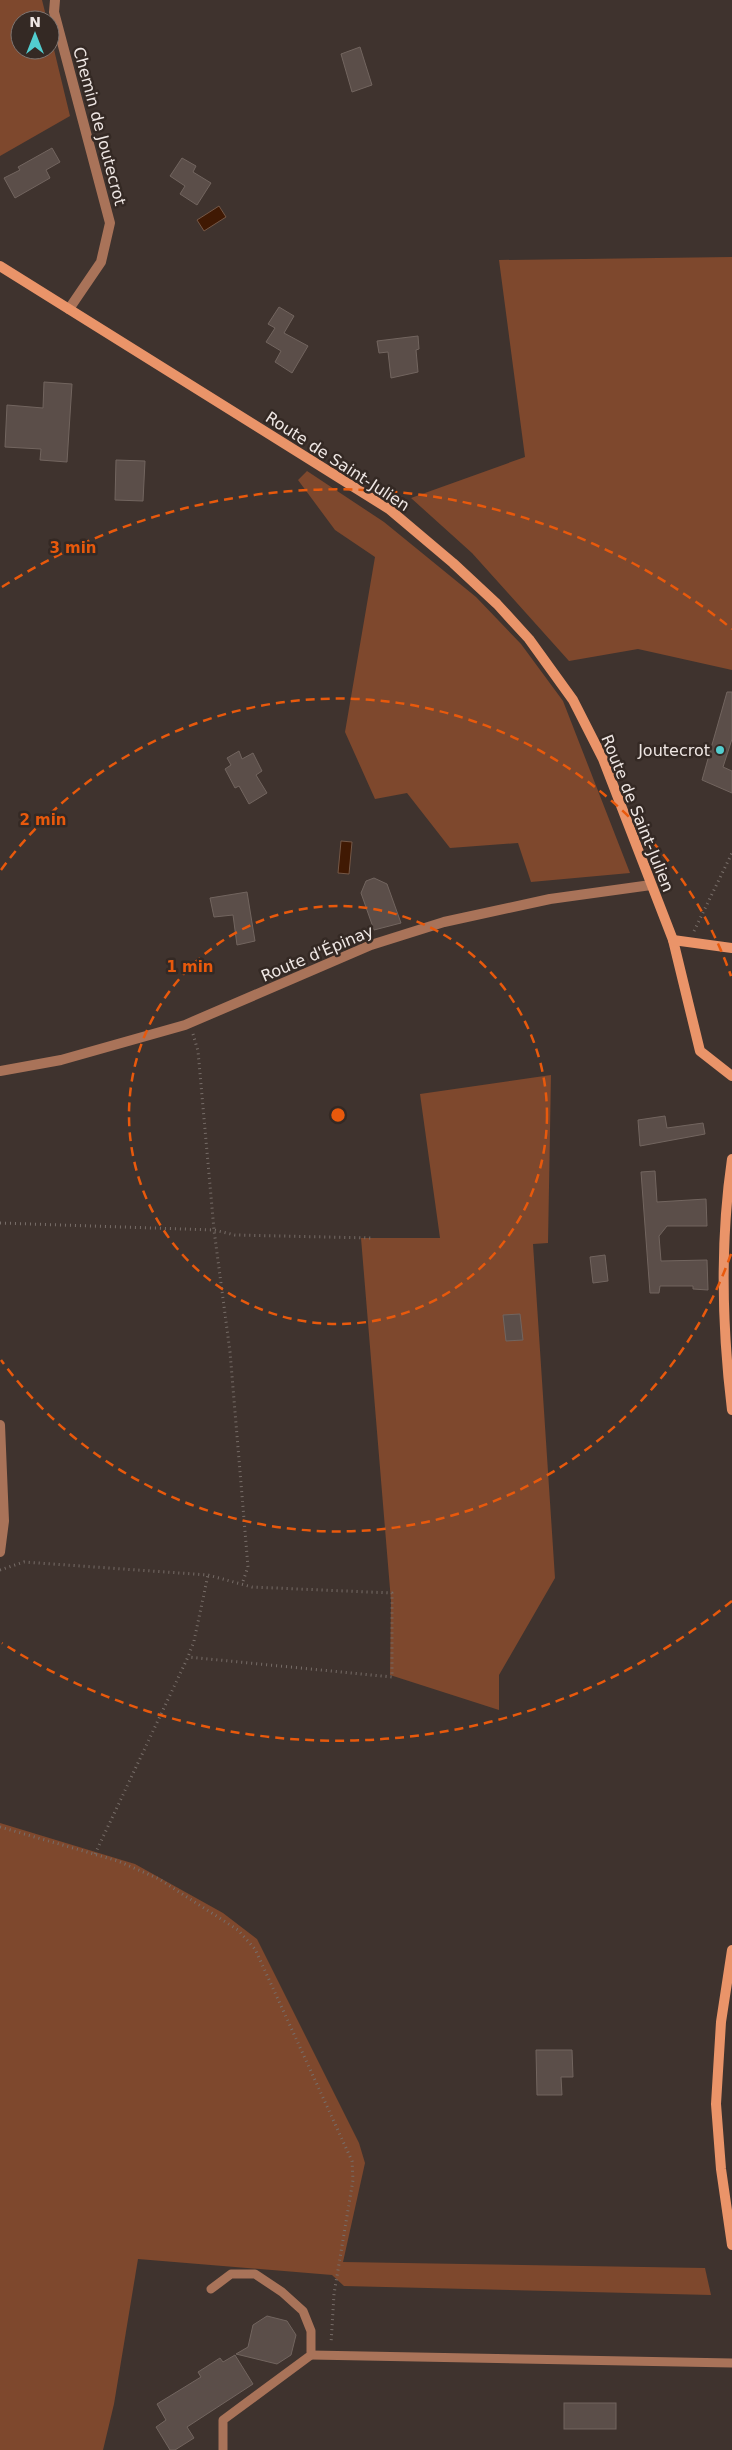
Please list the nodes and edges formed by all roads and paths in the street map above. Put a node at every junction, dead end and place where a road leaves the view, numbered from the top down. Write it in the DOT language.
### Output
graph roads {
  1 [pos="55,0"];
  2 [pos="0,266"];
  3 [pos="69,309"];
  4 [pos="732,853"];
  5 [pos="651,885"];
  6 [pos="672,940"];
  7 [pos="689,942"];
  8 [pos="732,948"];
  9 [pos="189,1024"];
  10 [pos="0,1071"];
  11 [pos="732,1076"];
  12 [pos="732,1159"];
  13 [pos="0,1222"];
  14 [pos="214,1230"];
  15 [pos="372,1238"];
  16 [pos="732,1410"];
  17 [pos="0,1424"];
  18 [pos="0,1552"];
  19 [pos="0,1570"];
  20 [pos="208,1575"];
  21 [pos="242,1584"];
  22 [pos="188,1657"];
  23 [pos="0,1827"];
  24 [pos="95,1854"];
  25 [pos="732,1950"];
  26 [pos="732,2245"];
  27 [pos="211,2289"];
  28 [pos="311,2355"];
  29 [pos="330,2356"];
  30 [pos="732,2362"];
  31 [pos="223,2450"];
  1 -- 3 [label="street, Chemin de Joutecrot"];
  2 -- 3 [label="main road, Route de Saint-Julien"];
  3 -- 5 [label="main road, Route de Saint-Julien"];
  4 -- 7 [label="path"];
  5 -- 6 [label="main road, Route de Saint-Julien"];
  5 -- 9 [label="street, Route d'Épinay"];
  6 -- 7 [label="main road"];
  6 -- 11 [label="main road, Route de Saint-Julien"];
  7 -- 8 [label="main road"];
  9 -- 10 [label="street, Route d'Épinay"];
  9 -- 14 [label="path"];
  12 -- 16 [label="main road"];
  13 -- 14 [label="path"];
  14 -- 15 [label="path"];
  14 -- 21 [label="path"];
  17 -- 18 [label="street"];
  19 -- 20 [label="path"];
  20 -- 21 [label="path"];
  20 -- 22 [label="path"];
  21 -- 22 [label="path"];
  22 -- 24 [label="path"];
  23 -- 24 [label="path"];
  24 -- 29 [label="path"];
  25 -- 26 [label="main road"];
  27 -- 28 [label="lane"];
  28 -- 29 [label="lane"];
  28 -- 31 [label="lane"];
  29 -- 30 [label="lane"];
}
